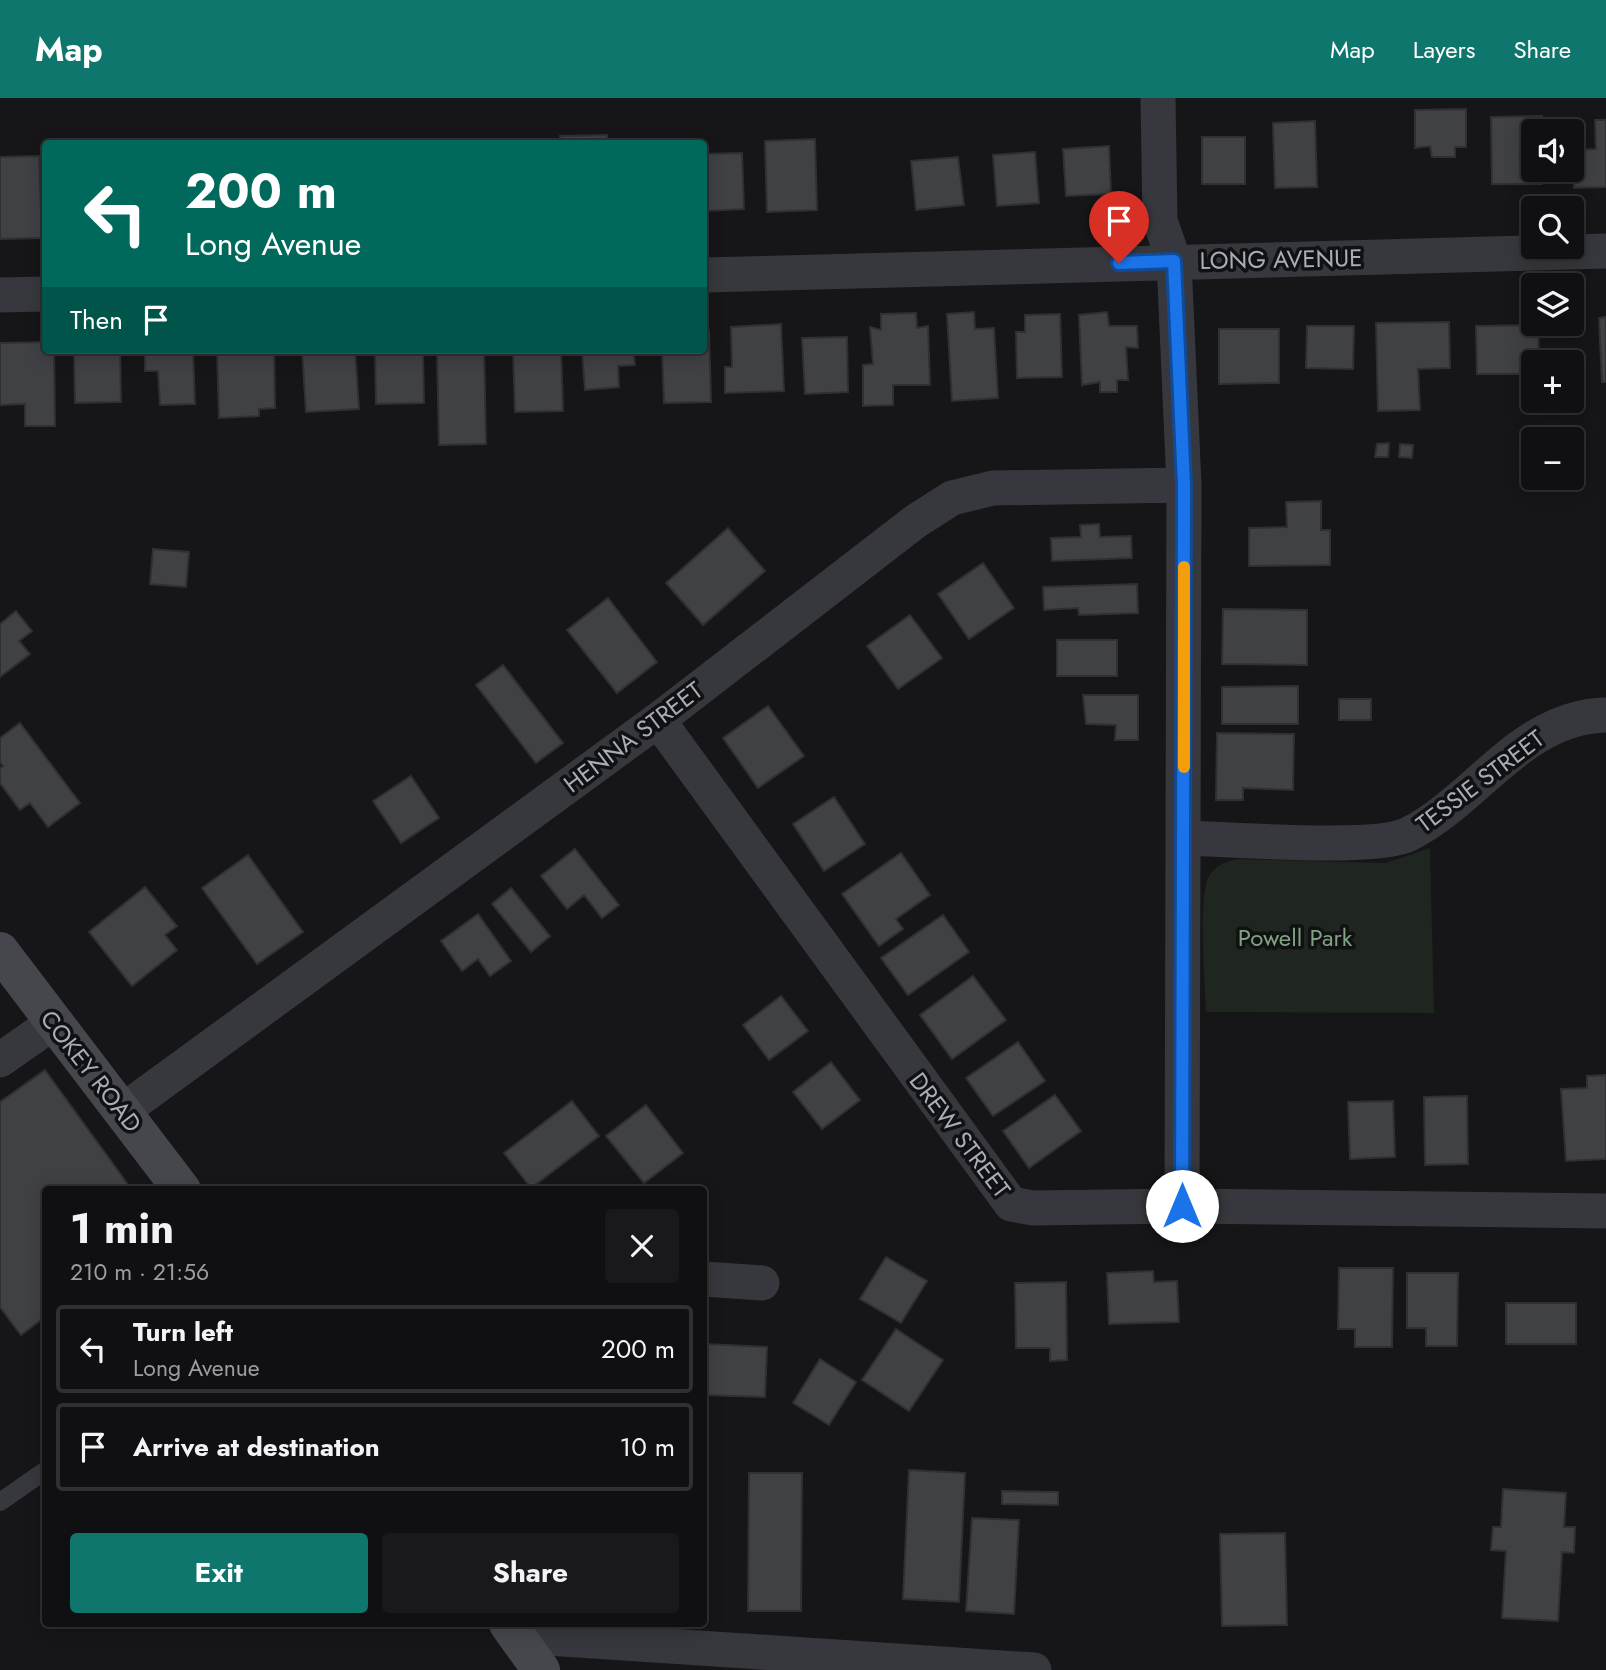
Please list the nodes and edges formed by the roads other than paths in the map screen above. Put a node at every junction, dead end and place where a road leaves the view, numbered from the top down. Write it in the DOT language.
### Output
graph roads {
  1 [pos="1158,98"];
  2 [pos="1606,251"];
  3 [pos="1174,261"];
  4 [pos="707,275"];
  5 [pos="42,294"];
  6 [pos="0,295"];
  7 [pos="1184,485"];
  8 [pos="1606,715"];
  9 [pos="658,720"];
  10 [pos="1185,838"];
  11 [pos="0,951"];
  12 [pos="53,1023"];
  13 [pos="0,1060"];
  14 [pos="124,1110"];
  15 [pos="179,1186"];
  16 [pos="1182,1206"];
  17 [pos="1606,1211"];
  18 [pos="707,1279"];
  19 [pos="762,1283"];
  20 [pos="42,1473"];
  21 [pos="0,1503"];
  22 [pos="513,1630"];
  23 [pos="723,1650"];
  24 [pos="541,1670"];
  25 [pos="656,1670"];
  26 [pos="1034,1670"];
  1 -- 3 [label="street"];
  2 -- 3 [label="street, LONG AVENUE"];
  3 -- 4 [label="street, LONG AVENUE"];
  3 -- 7 [label="street"];
  5 -- 6 [label="street"];
  7 -- 9 [label="street, HENNA STREET"];
  7 -- 10 [label="street"];
  8 -- 10 [label="street, TESSIE STREET"];
  9 -- 14 [label="street, HENNA STREET"];
  9 -- 16 [label="street, DREW STREET"];
  10 -- 16 [label="street"];
  11 -- 12 [label="street, COKEY ROAD"];
  12 -- 13 [label="street"];
  12 -- 14 [label="street, COKEY ROAD"];
  14 -- 15 [label="street, COKEY ROAD"];
  16 -- 17 [label="street, DREW STREET"];
  18 -- 19 [label="street"];
  20 -- 21 [label="lane"];
  22 -- 23 [label="street"];
  22 -- 24 [label="street"];
  23 -- 25 [label="street"];
  23 -- 26 [label="street"];
}
